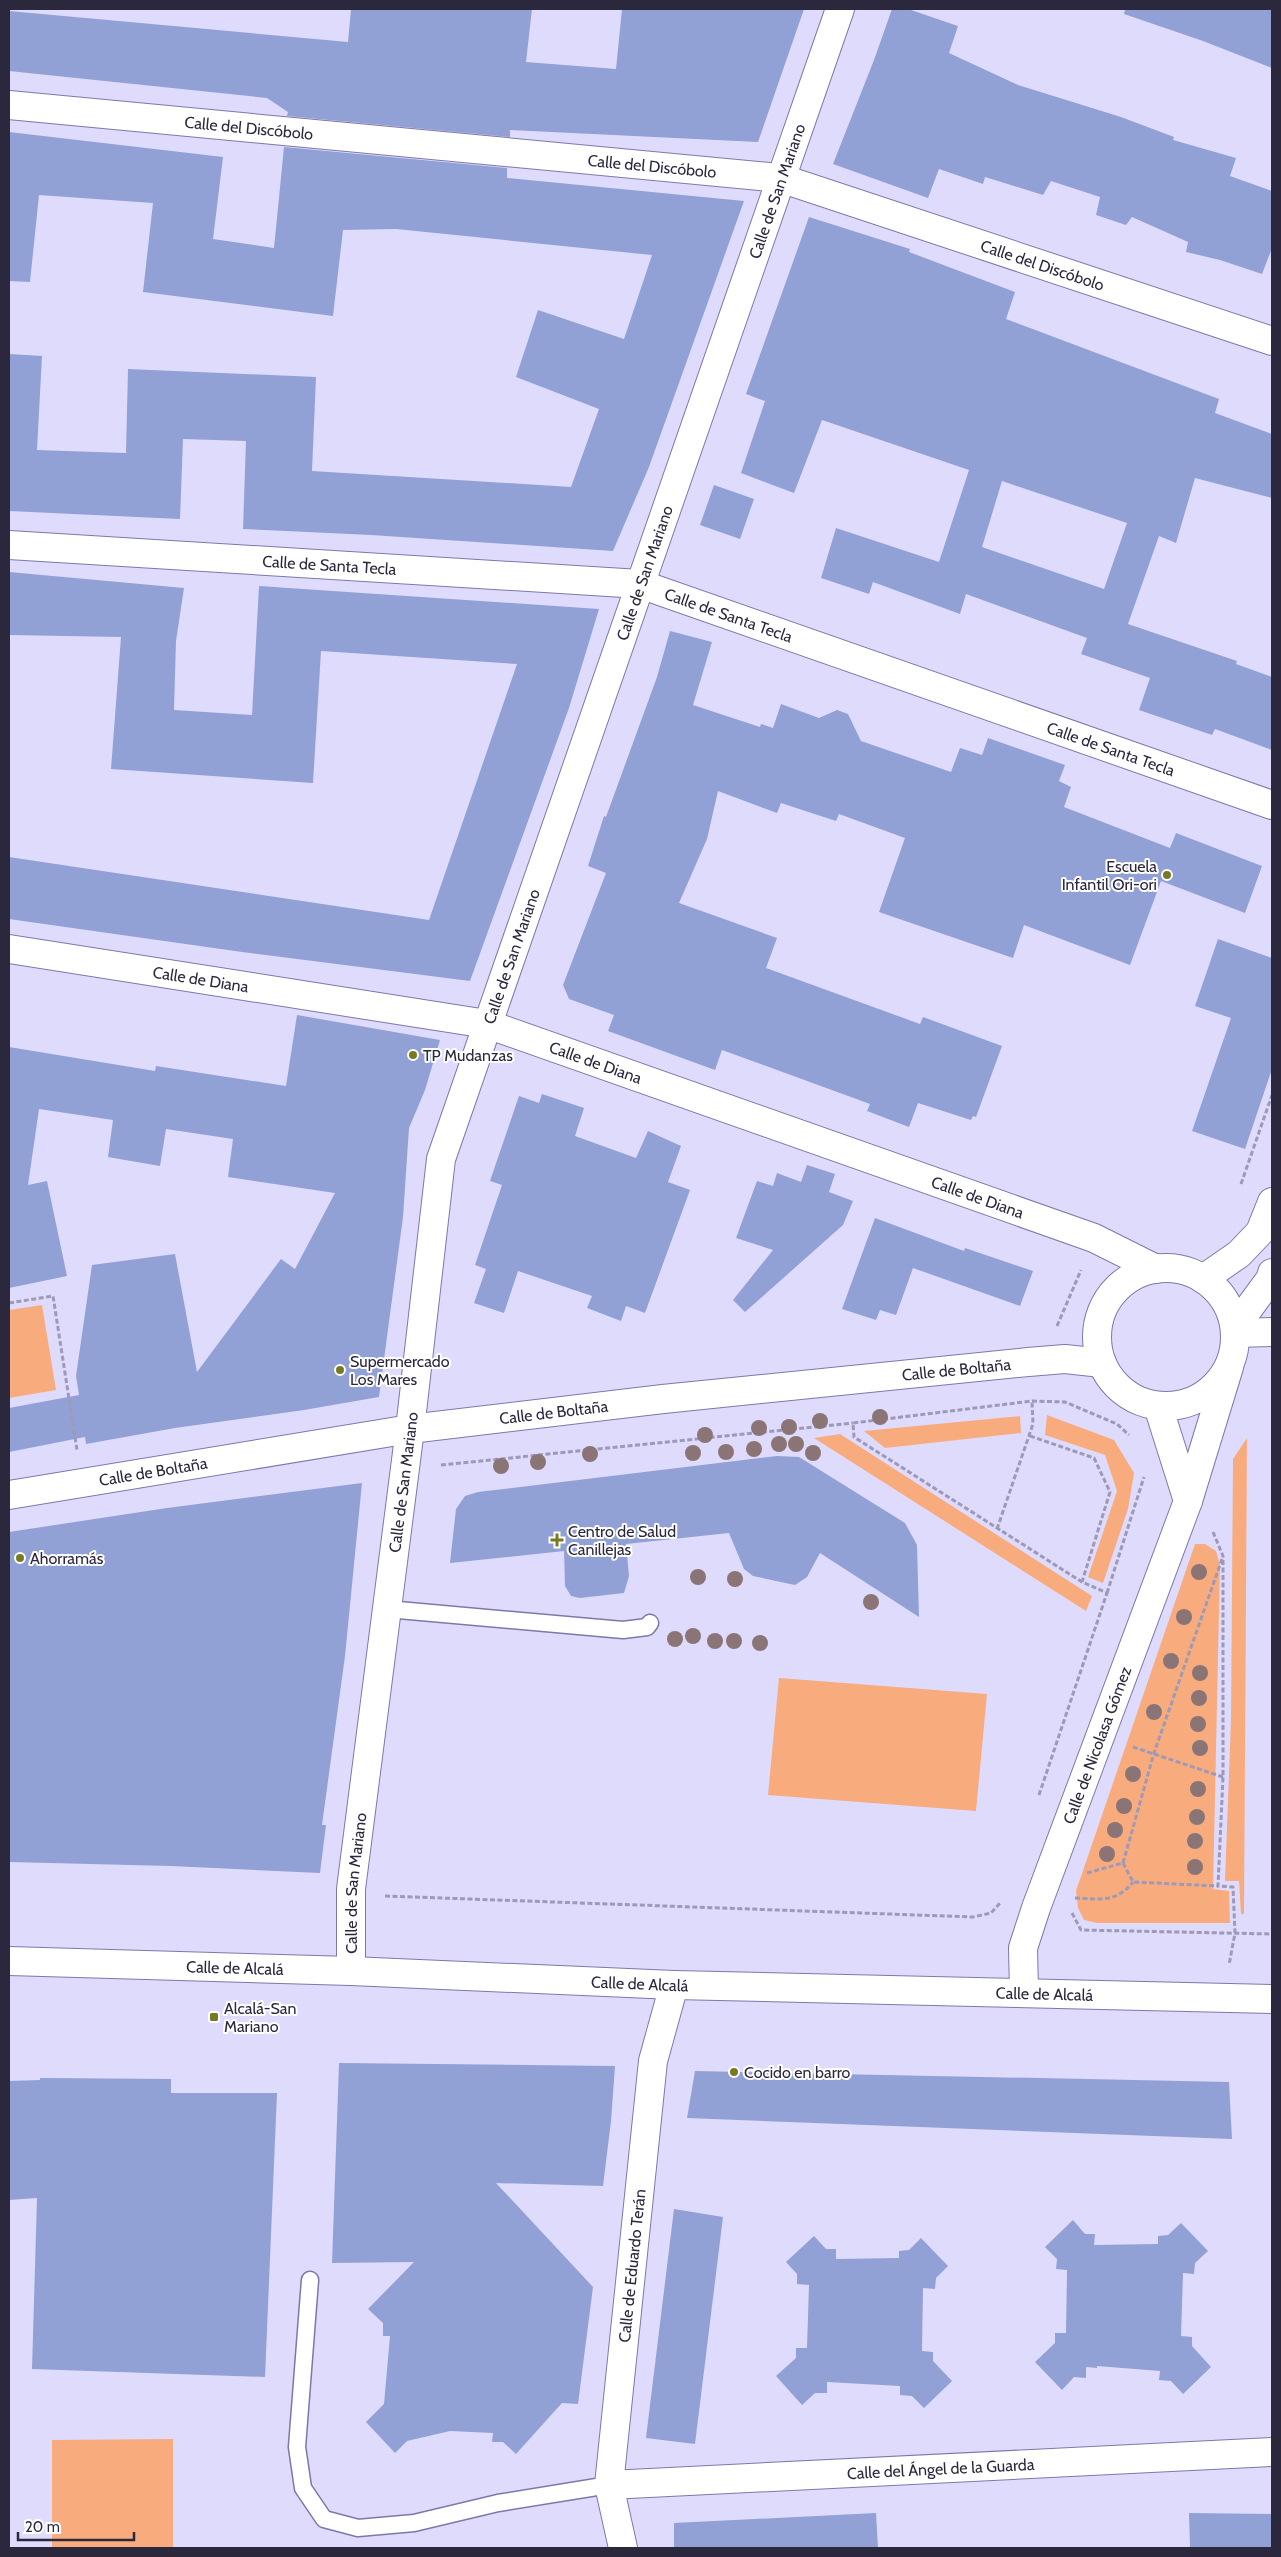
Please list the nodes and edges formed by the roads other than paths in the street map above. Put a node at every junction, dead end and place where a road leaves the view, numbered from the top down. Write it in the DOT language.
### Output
graph roads {
  1 [pos="840,9"];
  2 [pos="9,104"];
  3 [pos="780,178"];
  4 [pos="1272,341"];
  5 [pos="9,544"];
  6 [pos="640,584"];
  7 [pos="1272,805"];
  8 [pos="9,949"];
  9 [pos="487,1024"];
  10 [pos="1272,1202"];
  11 [pos="1156,1269"];
  12 [pos="1272,1273"];
  13 [pos="1202,1279"];
  14 [pos="1235,1330"];
  15 [pos="1272,1332"];
  16 [pos="1102,1363"];
  17 [pos="1229,1367"];
  18 [pos="1158,1406"];
  19 [pos="410,1429"];
  20 [pos="9,1495"];
  21 [pos="1188,1501"];
  22 [pos="387,1609"];
  23 [pos="650,1624"];
  24 [pos="9,1961"];
  25 [pos="351,1971"];
  26 [pos="674,1985"];
  27 [pos="1024,1992"];
  28 [pos="1272,1999"];
  29 [pos="310,2280"];
  30 [pos="1272,2452"];
  31 [pos="609,2485"];
  32 [pos="623,2548"];
  1 -- 3 [label="street, Calle de San Mariano"];
  2 -- 3 [label="street, Calle del Discóbolo"];
  3 -- 4 [label="street, Calle del Discóbolo"];
  3 -- 6 [label="street, Calle de San Mariano"];
  5 -- 6 [label="street, Calle de Santa Tecla"];
  6 -- 7 [label="street, Calle de Santa Tecla"];
  6 -- 9 [label="street, Calle de San Mariano"];
  8 -- 9 [label="street, Calle de Diana"];
  9 -- 11 [label="street, Calle de Diana"];
  9 -- 19 [label="street, Calle de San Mariano"];
  10 -- 13 [label="street"];
  11 -- 13 [label="street"];
  11 -- 16 [label="street"];
  12 -- 14 [label="street"];
  13 -- 14 [label="street"];
  14 -- 15 [label="street"];
  14 -- 17 [label="street"];
  16 -- 18 [label="street"];
  16 -- 19 [label="street, Calle de Boltaña"];
  17 -- 18 [label="street"];
  17 -- 21 [label="street, Calle de Nicolasa Gómez"];
  18 -- 21 [label="street"];
  19 -- 20 [label="street, Calle de Boltaña"];
  19 -- 22 [label="street, Calle de San Mariano"];
  21 -- 27 [label="street, Calle de Nicolasa Gómez"];
  22 -- 23 [label="lane"];
  22 -- 25 [label="street, Calle de San Mariano"];
  24 -- 25 [label="street, Calle de Alcalá"];
  25 -- 26 [label="street, Calle de Alcalá"];
  26 -- 27 [label="street, Calle de Alcalá"];
  26 -- 31 [label="street, Calle de Eduardo Terán"];
  27 -- 28 [label="street, Calle de Alcalá"];
  29 -- 31 [label="lane"];
  30 -- 31 [label="street, Calle del Ángel de la Guarda"];
  31 -- 32 [label="street, Calle de Eduardo Terán"];
}
